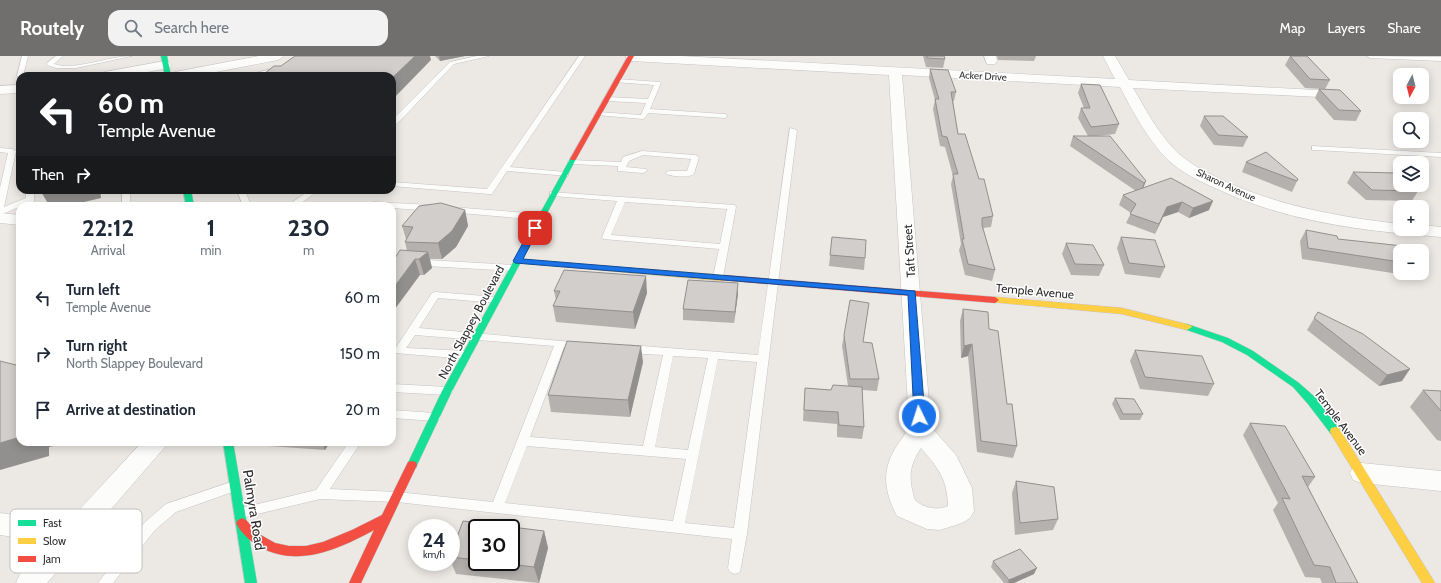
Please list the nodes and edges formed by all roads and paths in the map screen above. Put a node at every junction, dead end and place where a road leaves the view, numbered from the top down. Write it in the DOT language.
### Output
graph roads {
  1 [pos="25,56"];
  2 [pos="60,56"];
  3 [pos="129,56"];
  4 [pos="278,56"];
  5 [pos="486,56"];
  6 [pos="582,56"];
  7 [pos="631,56"];
  8 [pos="1109,56"];
  9 [pos="1370,56"];
  10 [pos="119,57"];
  11 [pos="1441,59"];
  12 [pos="107,60"];
  13 [pos="87,61"];
  14 [pos="76,64"];
  15 [pos="166,66"];
  16 [pos="62,67"];
  17 [pos="284,68"];
  18 [pos="895,71"];
  19 [pos="21,72"];
  20 [pos="129,72"];
  21 [pos="195,72"];
  22 [pos="265,72"];
  23 [pos="617,81"];
  24 [pos="1125,83"];
  25 [pos="16,89"];
  26 [pos="0,90"];
  27 [pos="1335,95"];
  28 [pos="607,99"];
  29 [pos="650,101"];
  30 [pos="645,111"];
  31 [pos="598,114"];
  32 [pos="724,116"];
  33 [pos="396,120"];
  34 [pos="793,130"];
  35 [pos="1314,148"];
  36 [pos="0,150"];
  37 [pos="16,151"];
  38 [pos="1441,155"];
  39 [pos="571,162"];
  40 [pos="622,167"];
  41 [pos="505,169"];
  42 [pos="643,171"];
  43 [pos="669,173"];
  44 [pos="565,174"];
  45 [pos="396,184"];
  46 [pos="309,194"];
  47 [pos="553,194"];
  48 [pos="622,199"];
  49 [pos="296,202"];
  50 [pos="396,206"];
  51 [pos="0,207"];
  52 [pos="16,207"];
  53 [pos="0,212"];
  54 [pos="541,217"];
  55 [pos="0,218"];
  56 [pos="16,220"];
  57 [pos="1393,228"];
  58 [pos="1429,231"];
  59 [pos="1441,232"];
  60 [pos="725,247"];
  61 [pos="396,261"];
  62 [pos="516,265"];
  63 [pos="718,277"];
  64 [pos="772,282"];
  65 [pos="912,293"];
  66 [pos="497,300"];
  67 [pos="412,331"];
  68 [pos="478,335"];
  69 [pos="560,343"];
  70 [pos="591,346"];
  71 [pos="614,348"];
  72 [pos="396,351"];
  73 [pos="669,352"];
  74 [pos="467,355"];
  75 [pos="714,355"];
  76 [pos="762,359"];
  77 [pos="396,388"];
  78 [pos="447,391"];
  79 [pos="396,414"];
  80 [pos="434,417"];
  81 [pos="920,430"];
  82 [pos="522,441"];
  83 [pos="152,446"];
  84 [pos="229,446"];
  85 [pos="352,446"];
  86 [pos="648,451"];
  87 [pos="693,455"];
  88 [pos="1362,473"];
  89 [pos="1441,481"];
  90 [pos="236,486"];
  91 [pos="320,494"];
  92 [pos="397,497"];
  93 [pos="497,508"];
  94 [pos="96,509"];
  95 [pos="241,518"];
  96 [pos="387,518"];
  97 [pos="0,524"];
  98 [pos="10,525"];
  99 [pos="678,527"];
  100 [pos="740,534"];
  101 [pos="142,536"];
  102 [pos="735,568"];
  103 [pos="39,573"];
  104 [pos="113,573"];
  105 [pos="30,583"];
  106 [pos="105,583"];
  107 [pos="250,583"];
  108 [pos="355,583"];
  109 [pos="1429,583"];
  1 -- 19 [label="lane"];
  2 -- 16 [label="lane"];
  3 -- 10 [label="lane"];
  4 -- 21 [label="street"];
  5 -- 33 [label="lane"];
  6 -- 41 [label="lane"];
  7 -- 18 [label="street, Acker Drive"];
  7 -- 23 [label="main road, North Slappey Boulevard"];
  8 -- 24 [label="street, Sharon Avenue"];
  9 -- 11 [label="lane"];
  10 -- 12 [label="lane"];
  12 -- 13 [label="lane"];
  12 -- 16 [label="lane"];
  14 -- 16 [label="lane"];
  15 -- 20 [label="street"];
  17 -- 22 [label="lane"];
  18 -- 24 [label="street, Acker Drive"];
  18 -- 65 [label="street, Taft Street"];
  23 -- 28 [label="main road, North Slappey Boulevard"];
  23 -- 29 [label="lane"];
  24 -- 27 [label="street, Acker Drive"];
  24 -- 57 [label="street, Sharon Avenue"];
  25 -- 26 [label="street"];
  28 -- 29 [label="lane"];
  28 -- 31 [label="main road, North Slappey Boulevard"];
  29 -- 30 [label="lane"];
  30 -- 31 [label="lane"];
  30 -- 32 [label="lane"];
  31 -- 39 [label="main road, North Slappey Boulevard"];
  34 -- 64 [label="lane"];
  35 -- 38 [label="lane"];
  36 -- 37 [label="lane"];
  37 -- 51 [label="lane"];
  39 -- 40 [label="lane"];
  39 -- 44 [label="main road, North Slappey Boulevard"];
  40 -- 42 [label="lane"];
  40 -- 43 [label="lane"];
  41 -- 44 [label="lane"];
  41 -- 45 [label="lane"];
  44 -- 47 [label="main road, North Slappey Boulevard"];
  46 -- 49 [label="lane"];
  47 -- 48 [label="lane"];
  47 -- 54 [label="main road, North Slappey Boulevard"];
  48 -- 60 [label="lane"];
  48 -- 60 [label="lane"];
  50 -- 54 [label="lane"];
  52 -- 53 [label="lane"];
  54 -- 62 [label="main road, North Slappey Boulevard"];
  55 -- 56 [label="street"];
  58 -- 59 [label="street, Sharon Avenue"];
  60 -- 63 [label="lane"];
  61 -- 62 [label="lane"];
  62 -- 63 [label="main road, Temple Avenue"];
  62 -- 66 [label="main road, North Slappey Boulevard"];
  63 -- 64 [label="main road, Temple Avenue"];
  64 -- 65 [label="main road, Temple Avenue"];
  64 -- 76 [label="lane"];
  65 -- 81 [label="street, Taft Street"];
  65 -- 88 [label="main road, Temple Avenue"];
  66 -- 67 [label="lane"];
  66 -- 68 [label="main road, North Slappey Boulevard"];
  67 -- 68 [label="lane"];
  67 -- 72 [label="lane"];
  68 -- 69 [label="lane"];
  68 -- 74 [label="main road, North Slappey Boulevard"];
  69 -- 70 [label="lane"];
  69 -- 82 [label="lane"];
  71 -- 73 [label="lane"];
  72 -- 74 [label="lane"];
  73 -- 75 [label="lane"];
  73 -- 86 [label="lane"];
  74 -- 78 [label="main road, North Slappey Boulevard"];
  75 -- 76 [label="lane"];
  75 -- 87 [label="lane"];
  76 -- 100 [label="lane"];
  77 -- 78 [label="lane"];
  78 -- 80 [label="main road, North Slappey Boulevard"];
  79 -- 80 [label="lane"];
  80 -- 92 [label="main road, North Slappey Boulevard"];
  82 -- 86 [label="lane"];
  82 -- 93 [label="lane"];
  83 -- 94 [label="street"];
  84 -- 90 [label="main road, Palmyra Road"];
  85 -- 91 [label="lane"];
  86 -- 87 [label="lane"];
  87 -- 99 [label="lane"];
  88 -- 89 [label="street"];
  88 -- 109 [label="main road, Temple Avenue"];
  90 -- 95 [label="main road, Palmyra Road"];
  90 -- 101 [label="lane"];
  91 -- 92 [label="lane"];
  91 -- 95 [label="lane"];
  92 -- 93 [label="lane"];
  92 -- 96 [label="main road, North Slappey Boulevard"];
  93 -- 99 [label="lane"];
  95 -- 96 [label="main road"];
  95 -- 107 [label="main road, Palmyra Road"];
  96 -- 108 [label="main road, North Slappey Boulevard"];
  97 -- 98 [label="street"];
  99 -- 100 [label="lane"];
  100 -- 102 [label="lane"];
  103 -- 105 [label="street"];
  104 -- 106 [label="lane"];
}
